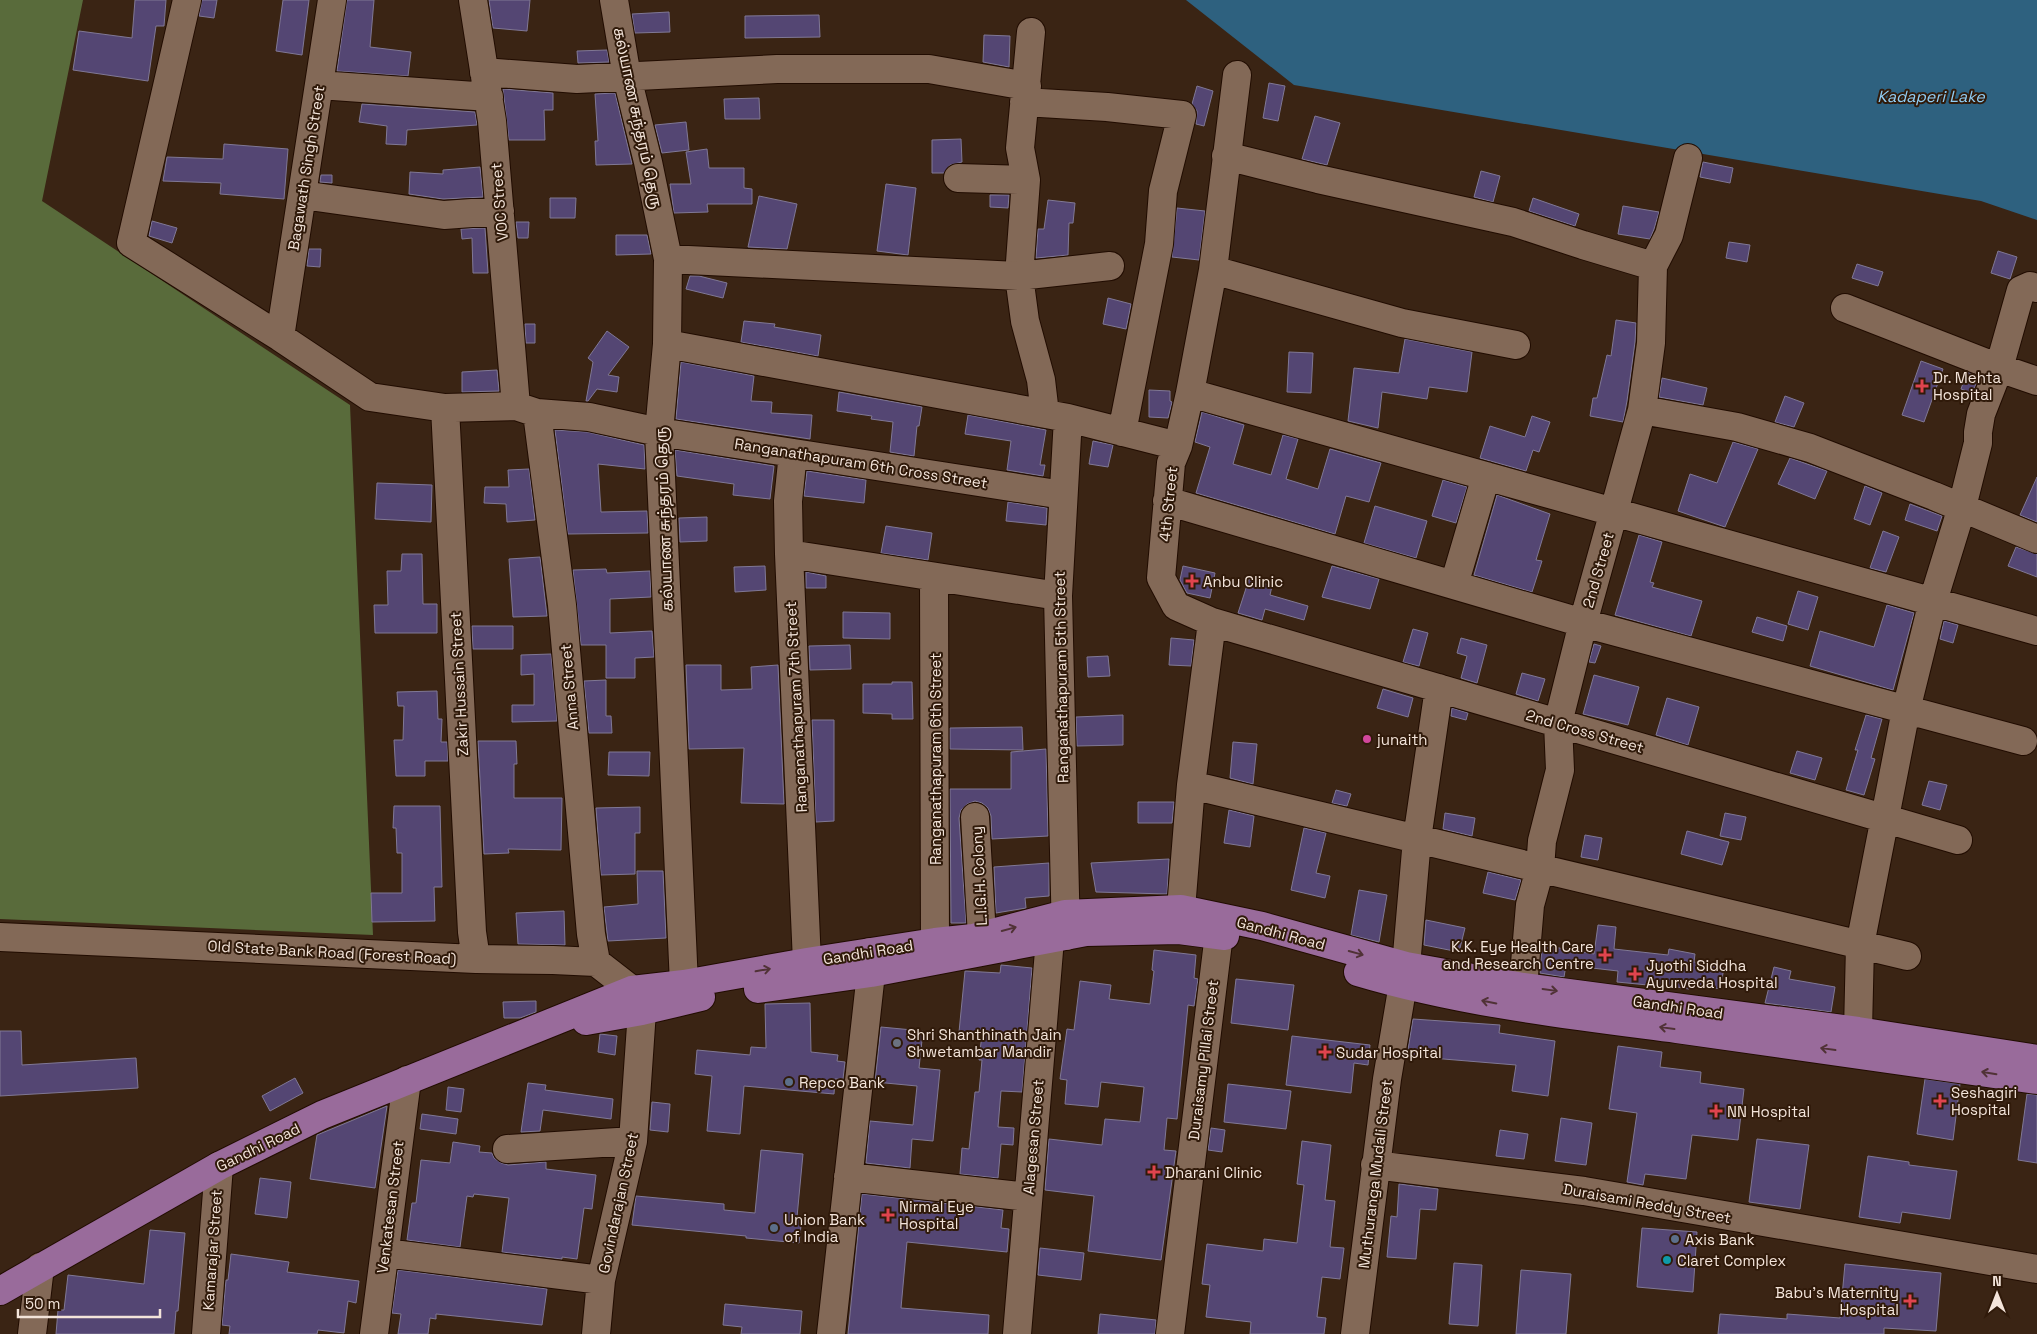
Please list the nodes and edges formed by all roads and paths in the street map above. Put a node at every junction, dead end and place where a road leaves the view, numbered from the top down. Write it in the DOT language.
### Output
graph roads {
  1 [pos="187,0"];
  2 [pos="332,0"];
  3 [pos="473,0"];
  4 [pos="614,0"];
  5 [pos="1031,32"];
  6 [pos="1237,75"];
  7 [pos="627,77"];
  8 [pos="319,85"];
  9 [pos="486,85"];
  10 [pos="1025,94"];
  11 [pos="1226,156"];
  12 [pos="1688,158"];
  13 [pos="958,178"];
  14 [pos="1026,180"];
  15 [pos="302,196"];
  16 [pos="500,211"];
  17 [pos="668,259"];
  18 [pos="1110,266"];
  19 [pos="1653,266"];
  20 [pos="1213,270"];
  21 [pos="1019,276"];
  22 [pos="2037,288"];
  23 [pos="1845,308"];
  24 [pos="280,337"];
  25 [pos="667,344"];
  26 [pos="1516,345"];
  27 [pos="1999,368"];
  28 [pos="2037,380"];
  29 [pos="1190,393"];
  30 [pos="445,408"];
  31 [pos="527,409"];
  32 [pos="1642,410"];
  33 [pos="1057,416"];
  34 [pos="659,432"];
  35 [pos="1122,432"];
  36 [pos="1178,446"];
  37 [pos="793,453"];
  38 [pos="1486,476"];
  39 [pos="1063,495"];
  40 [pos="1167,501"];
  41 [pos="1962,507"];
  42 [pos="1615,512"];
  43 [pos="2037,539"];
  44 [pos="789,554"];
  45 [pos="934,577"];
  46 [pos="1454,585"];
  47 [pos="1058,596"];
  48 [pos="1933,601"];
  49 [pos="1212,622"];
  50 [pos="1584,623"];
  51 [pos="2037,631"];
  52 [pos="1439,688"];
  53 [pos="1906,710"];
  54 [pos="1558,723"];
  55 [pos="2023,741"];
  56 [pos="1191,785"];
  57 [pos="975,817"];
  58 [pos="1884,818"];
  59 [pos="1417,839"];
  60 [pos="1958,840"];
  61 [pos="1540,869"];
  62 [pos="1181,910"];
  63 [pos="1060,930"];
  64 [pos="1219,934"];
  65 [pos="982,936"];
  66 [pos="0,937"];
  67 [pos="935,942"];
  68 [pos="1860,945"];
  69 [pos="1907,956"];
  70 [pos="476,959"];
  71 [pos="596,962"];
  72 [pos="807,962"];
  73 [pos="871,962"];
  74 [pos="1404,976"];
  75 [pos="684,984"];
  76 [pos="1523,987"];
  77 [pos="637,1000"];
  78 [pos="1858,1031"];
  79 [pos="2037,1059"];
  80 [pos="407,1080"];
  81 [pos="2037,1080"];
  82 [pos="633,1141"];
  83 [pos="507,1149"];
  84 [pos="1375,1165"];
  85 [pos="218,1166"];
  86 [pos="848,1177"];
  87 [pos="1028,1197"];
  88 [pos="385,1253"];
  89 [pos="40,1267"];
  90 [pos="2037,1269"];
  91 [pos="601,1280"];
  92 [pos="0,1291"];
  93 [pos="32,1334"];
  94 [pos="206,1334"];
  95 [pos="374,1334"];
  96 [pos="596,1334"];
  97 [pos="831,1334"];
  98 [pos="1017,1334"];
  99 [pos="1170,1334"];
  100 [pos="1355,1334"];
  1 -- 24 [label="street, Ranganathapuram 6th Cross Street"];
  2 -- 8 [label="street, Bagawath Singh Street"];
  3 -- 9 [label="street, VOC Street"];
  4 -- 7 [label="street, கல்யாண சுந்தரம் தெரு"];
  5 -- 10 [label="street, Ranganathapuram 5th Street"];
  6 -- 11 [label="street, 4th Street"];
  7 -- 9 [label="street"];
  7 -- 10 [label="street"];
  7 -- 17 [label="street, கல்யாண சுந்தரம் தெரு"];
  8 -- 9 [label="street"];
  8 -- 15 [label="street, Bagawath Singh Street"];
  9 -- 16 [label="street, VOC Street"];
  10 -- 14 [label="street, Ranganathapuram 5th Street"];
  10 -- 35 [label="street"];
  11 -- 19 [label="street"];
  11 -- 20 [label="street, 4th Street"];
  12 -- 19 [label="street, 2nd Street"];
  13 -- 14 [label="street"];
  14 -- 21 [label="street, Ranganathapuram 5th Street"];
  15 -- 16 [label="street"];
  15 -- 24 [label="street, Bagawath Singh Street"];
  16 -- 31 [label="street, VOC Street"];
  17 -- 21 [label="street"];
  17 -- 25 [label="street, கல்யாண சுந்தரம் தெரு"];
  18 -- 21 [label="street"];
  19 -- 32 [label="street, 2nd Street"];
  20 -- 26 [label="street"];
  20 -- 29 [label="street, 4th Street"];
  21 -- 33 [label="street, Ranganathapuram 5th Street"];
  22 -- 27 [label="street"];
  23 -- 27 [label="street"];
  24 -- 30 [label="street, Ranganathapuram 6th Cross Street"];
  25 -- 33 [label="street"];
  25 -- 34 [label="street, கல்யாண சுந்தரம் தெரு"];
  27 -- 28 [label="street"];
  27 -- 41 [label="street"];
  29 -- 36 [label="street, 4th Street"];
  29 -- 38 [label="street"];
  30 -- 31 [label="street, Ranganathapuram 6th Cross Street"];
  30 -- 70 [label="street, Zakir Hussain Street"];
  31 -- 34 [label="street, Ranganathapuram 6th Cross Street"];
  31 -- 71 [label="street, Anna Street"];
  32 -- 41 [label="street"];
  32 -- 42 [label="street, 2nd Street"];
  33 -- 35 [label="street"];
  33 -- 39 [label="street, Ranganathapuram 5th Street"];
  34 -- 37 [label="street, Ranganathapuram 6th Cross Street"];
  34 -- 75 [label="street, கல்யாண சுந்தரம் தெரு"];
  35 -- 36 [label="street"];
  36 -- 40 [label="street, 4th Street"];
  37 -- 39 [label="street, Ranganathapuram 6th Cross Street"];
  37 -- 44 [label="street, Ranganathapuram 7th Street"];
  38 -- 42 [label="street"];
  38 -- 46 [label="street"];
  39 -- 47 [label="street, Ranganathapuram 5th Street"];
  40 -- 46 [label="street"];
  40 -- 49 [label="street, 4th Street"];
  41 -- 43 [label="street"];
  41 -- 48 [label="street"];
  42 -- 48 [label="street"];
  42 -- 50 [label="street, 2nd Street"];
  44 -- 45 [label="street"];
  44 -- 72 [label="street, Ranganathapuram 7th Street"];
  45 -- 47 [label="street"];
  45 -- 67 [label="street, Ranganathapuram 6th Street"];
  46 -- 50 [label="street"];
  47 -- 63 [label="street, Ranganathapuram 5th Street"];
  48 -- 51 [label="street"];
  48 -- 53 [label="street"];
  49 -- 52 [label="street, 2nd Cross Street"];
  49 -- 56 [label="street"];
  50 -- 53 [label="street"];
  50 -- 54 [label="street, 2nd Street"];
  52 -- 54 [label="street, 2nd Cross Street"];
  52 -- 59 [label="street, Muthuranga Mudali Street"];
  53 -- 55 [label="street"];
  53 -- 58 [label="street"];
  54 -- 58 [label="street, 2nd Cross Street"];
  54 -- 61 [label="street, 2nd Street"];
  56 -- 59 [label="street"];
  56 -- 62 [label="street"];
  57 -- 65 [label="street, L.I.G.H. Colony"];
  58 -- 60 [label="street, 2nd Cross Street"];
  58 -- 68 [label="street"];
  59 -- 61 [label="street"];
  59 -- 74 [label="street, Muthuranga Mudali Street"];
  61 -- 68 [label="street"];
  61 -- 76 [label="street, 2nd Street"];
  62 -- 63 [label="main road, Gandhi Road"];
  62 -- 74 [label="main road, Gandhi Road, one-way"];
  63 -- 64 [label="main road, Gandhi Road"];
  65 -- 63 [label="main road, Gandhi Road, one-way"];
  63 -- 73 [label="main road, Gandhi Road"];
  63 -- 87 [label="street, Alagesan Street"];
  64 -- 74 [label="main road, Gandhi Road"];
  64 -- 99 [label="street, Duraisamy Pillai Street"];
  65 -- 67 [label="main road, Gandhi Road"];
  66 -- 70 [label="street, Old State Bank Road (Forest Road)"];
  67 -- 73 [label="main road, Gandhi Road"];
  68 -- 69 [label="street"];
  68 -- 78 [label="street"];
  70 -- 71 [label="street, Old State Bank Road (Forest Road)"];
  71 -- 77 [label="street"];
  72 -- 73 [label="main road, Gandhi Road"];
  75 -- 72 [label="main road, Gandhi Road, one-way"];
  73 -- 77 [label="main road, Gandhi Road"];
  73 -- 86 [label="street"];
  74 -- 76 [label="main road, Gandhi Road"];
  81 -- 74 [label="main road, Gandhi Road, one-way"];
  74 -- 84 [label="street, Muthuranga Mudali Street"];
  75 -- 77 [label="main road, Gandhi Road"];
  76 -- 78 [label="main road, Gandhi Road, one-way"];
  77 -- 80 [label="main road, Gandhi Road"];
  77 -- 82 [label="street, Govindarajan Street"];
  78 -- 79 [label="main road, Gandhi Road"];
  80 -- 85 [label="main road, Gandhi Road"];
  80 -- 88 [label="street, Venkatesan Street"];
  82 -- 83 [label="street"];
  82 -- 91 [label="street, Govindarajan Street"];
  84 -- 90 [label="street, Duraisami Reddy Street"];
  84 -- 100 [label="street, Muthuranga Mudali Street"];
  85 -- 89 [label="main road, Gandhi Road"];
  85 -- 94 [label="street, Kamarajar Street"];
  86 -- 87 [label="street"];
  86 -- 97 [label="street"];
  87 -- 98 [label="street, Alagesan Street"];
  88 -- 91 [label="street"];
  88 -- 95 [label="street, Venkatesan Street"];
  89 -- 92 [label="main road, Gandhi Road"];
  89 -- 93 [label="street"];
  91 -- 96 [label="street, Govindarajan Street"];
}
